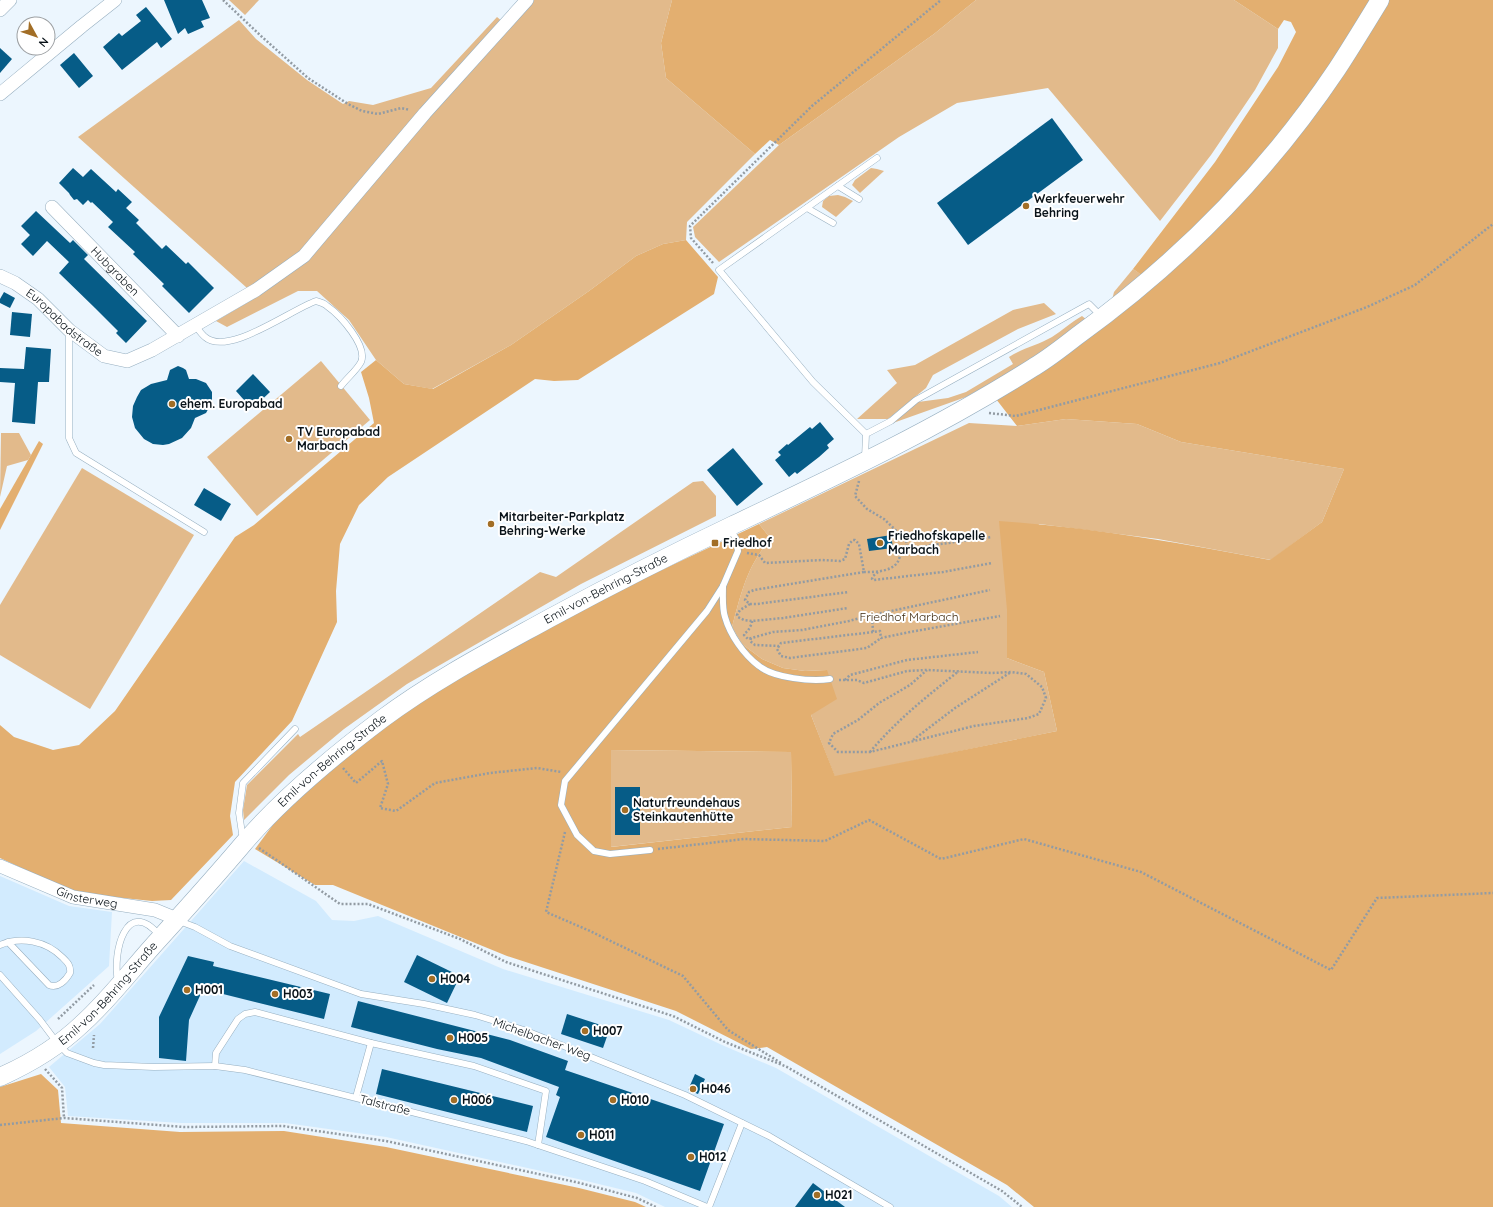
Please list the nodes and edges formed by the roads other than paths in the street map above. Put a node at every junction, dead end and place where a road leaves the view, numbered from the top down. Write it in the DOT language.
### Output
graph roads {
  1 [pos="10,0"];
  2 [pos="115,0"];
  3 [pos="527,0"];
  4 [pos="1380,0"];
  5 [pos="0,10"];
  6 [pos="0,94"];
  7 [pos="877,158"];
  8 [pos="838,186"];
  9 [pos="859,200"];
  10 [pos="52,207"];
  11 [pos="807,208"];
  12 [pos="833,223"];
  13 [pos="0,276"];
  14 [pos="1102,318"];
  15 [pos="195,325"];
  16 [pos="69,330"];
  17 [pos="178,336"];
  18 [pos="341,386"];
  19 [pos="866,434"];
  20 [pos="865,462"];
  21 [pos="729,526"];
  22 [pos="204,532"];
  23 [pos="723,586"];
  24 [pos="830,679"];
  25 [pos="295,729"];
  26 [pos="245,842"];
  27 [pos="650,850"];
  28 [pos="0,866"];
  29 [pos="177,919"];
  30 [pos="161,937"];
  31 [pos="8,942"];
  32 [pos="0,945"];
  33 [pos="0,975"];
  34 [pos="119,985"];
  35 [pos="371,1043"];
  36 [pos="58,1044"];
  37 [pos="215,1066"];
  38 [pos="0,1077"];
  39 [pos="356,1098"];
  40 [pos="742,1123"];
  41 [pos="538,1145"];
  42 [pos="708,1207"];
  43 [pos="890,1207"];
  1 -- 5 [label="street"];
  2 -- 6 [label="street"];
  3 -- 15 [label="street, Europabadstraße"];
  4 -- 14 [label="main road, Emil-von-Behring-Straße"];
  7 -- 8 [label="lane"];
  8 -- 9 [label="lane"];
  8 -- 11 [label="lane"];
  10 -- 17 [label="street, Hubgraben"];
  11 -- 12 [label="lane"];
  11 -- 19 [label="lane"];
  13 -- 16 [label="street, Europabadstraße"];
  14 -- 19 [label="lane"];
  14 -- 20 [label="main road, Emil-von-Behring-Straße"];
  15 -- 17 [label="street, Europabadstraße"];
  15 -- 18 [label="lane"];
  16 -- 17 [label="street, Europabadstraße"];
  16 -- 22 [label="lane"];
  19 -- 20 [label="lane"];
  20 -- 21 [label="main road, Emil-von-Behring-Straße"];
  21 -- 23 [label="lane"];
  21 -- 26 [label="main road, Emil-von-Behring-Straße"];
  23 -- 24 [label="lane"];
  23 -- 27 [label="lane"];
  25 -- 26 [label="lane"];
  26 -- 29 [label="main road, Emil-von-Behring-Straße"];
  28 -- 29 [label="street, Ginsterweg"];
  29 -- 30 [label="main road, Emil-von-Behring-Straße"];
  29 -- 40 [label="lane, Michelbacher Weg"];
  30 -- 34 [label="main road, Emil-von-Behring-Straße"];
  30 -- 34 [label="lane"];
  31 -- 31 [label="lane"];
  31 -- 32 [label="lane"];
  33 -- 36 [label="lane, Talstraße"];
  34 -- 36 [label="main road, Emil-von-Behring-Straße"];
  35 -- 37 [label="lane"];
  35 -- 39 [label="lane"];
  35 -- 41 [label="lane"];
  36 -- 37 [label="lane, Talstraße"];
  36 -- 38 [label="main road, Emil-von-Behring-Straße"];
  37 -- 39 [label="lane, Talstraße"];
  39 -- 41 [label="lane, Talstraße"];
  40 -- 42 [label="lane"];
  40 -- 43 [label="lane, Michelbacher Weg"];
  41 -- 42 [label="lane, Talstraße"];
}
